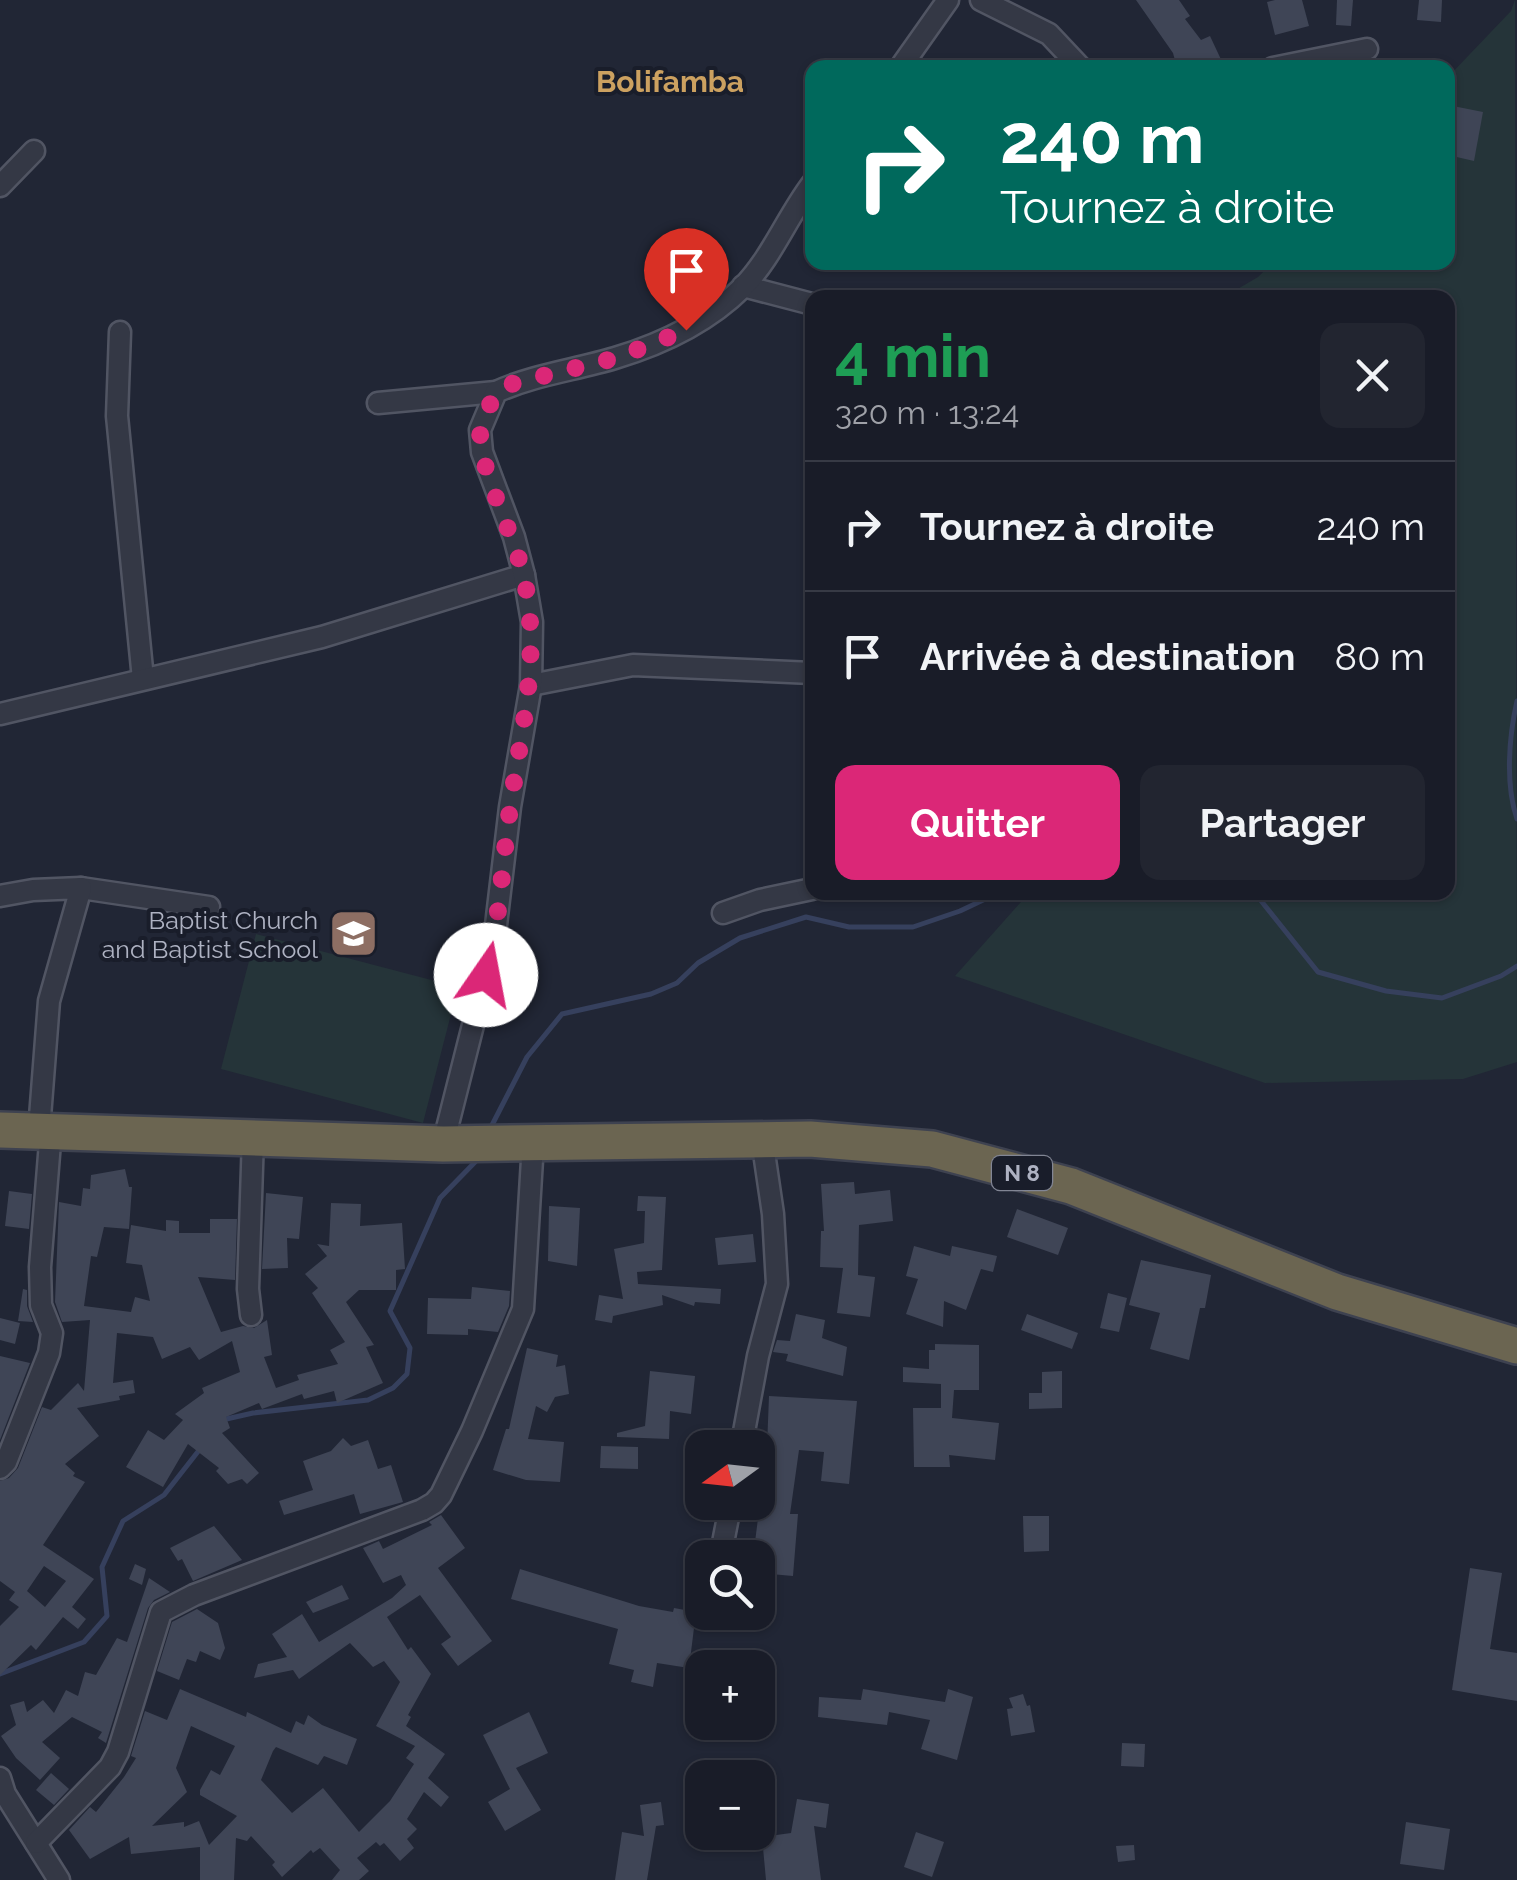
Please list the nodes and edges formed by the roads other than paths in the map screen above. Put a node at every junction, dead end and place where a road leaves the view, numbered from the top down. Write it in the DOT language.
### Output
graph roads {
  1 [pos="948,0"];
  2 [pos="980,0"];
  3 [pos="1367,50"];
  4 [pos="906,60"];
  5 [pos="1073,60"];
  6 [pos="1315,60"];
  7 [pos="34,151"];
  8 [pos="0,186"];
  9 [pos="805,195"];
  10 [pos="743,286"];
  11 [pos="805,302"];
  12 [pos="120,332"];
  13 [pos="496,392"];
  14 [pos="378,404"];
  15 [pos="524,576"];
  16 [pos="805,673"];
  17 [pos="143,679"];
  18 [pos="531,685"];
  19 [pos="0,714"];
  20 [pos="81,888"];
  21 [pos="805,890"];
  22 [pos="0,896"];
  23 [pos="210,906"];
  24 [pos="722,913"];
  25 [pos="0,1130"];
  26 [pos="45,1130"];
  27 [pos="254,1137"];
  28 [pos="762,1139"];
  29 [pos="451,1144"];
  30 [pos="517,1144"];
  31 [pos="250,1315"];
  32 [pos="1517,1346"];
  33 [pos="744,1430"];
  34 [pos="0,1468"];
  35 [pos="2,1790"];
  36 [pos="36,1843"];
  37 [pos="59,1880"];
  1 -- 4 [label="street"];
  2 -- 5 [label="street"];
  3 -- 6 [label="street"];
  7 -- 8 [label="street"];
  9 -- 10 [label="street"];
  10 -- 11 [label="street"];
  10 -- 13 [label="street"];
  12 -- 17 [label="street"];
  13 -- 14 [label="street"];
  13 -- 15 [label="street"];
  15 -- 17 [label="street"];
  15 -- 18 [label="street"];
  16 -- 18 [label="street"];
  17 -- 19 [label="street"];
  18 -- 29 [label="street"];
  20 -- 22 [label="street"];
  20 -- 23 [label="street"];
  20 -- 26 [label="street"];
  21 -- 24 [label="street"];
  25 -- 26 [label="highway, N 8"];
  26 -- 27 [label="highway, N 8"];
  26 -- 34 [label="street"];
  27 -- 29 [label="highway, N 8"];
  27 -- 31 [label="street"];
  28 -- 30 [label="highway, N 8"];
  28 -- 32 [label="highway, N 8"];
  28 -- 33 [label="street"];
  29 -- 30 [label="highway, N 8"];
  30 -- 36 [label="street"];
  35 -- 36 [label="street"];
  36 -- 37 [label="street"];
}
